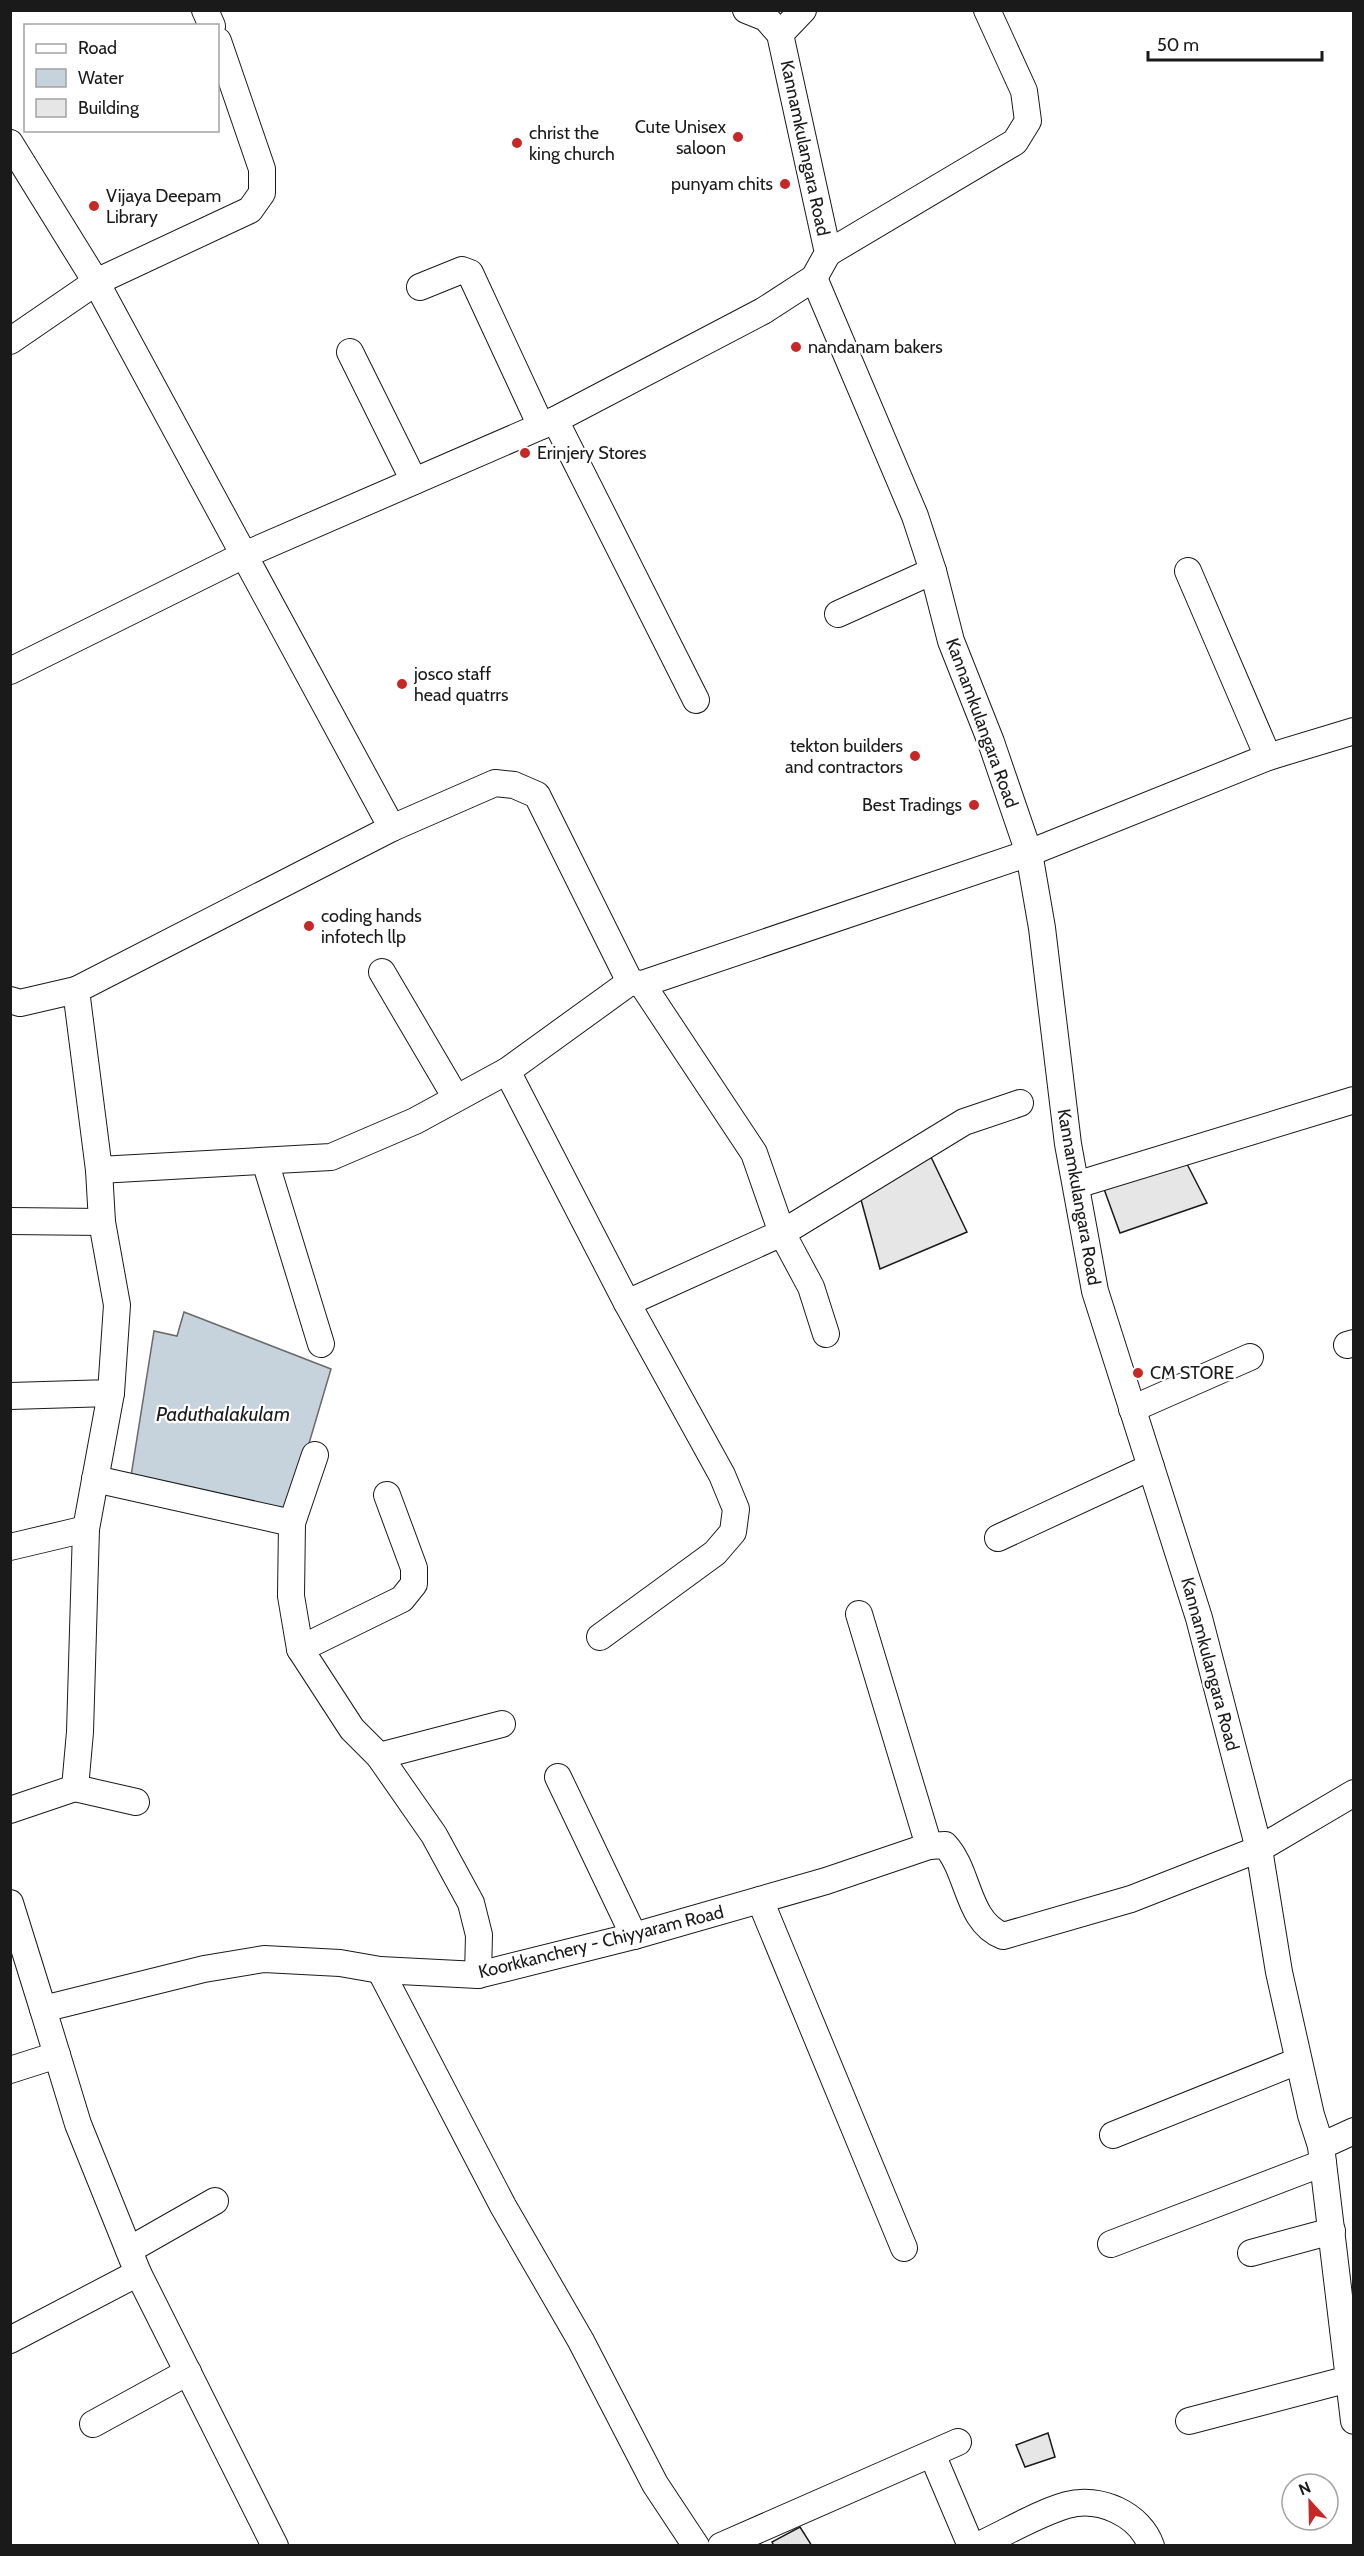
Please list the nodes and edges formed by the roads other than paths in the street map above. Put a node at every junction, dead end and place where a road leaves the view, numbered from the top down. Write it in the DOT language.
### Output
graph roads {
  1 [pos="205,10"];
  2 [pos="803,10"];
  3 [pos="987,10"];
  4 [pos="764,18"];
  5 [pos="211,24"];
  6 [pos="219,44"];
  7 [pos="10,143"];
  8 [pos="828,253"];
  9 [pos="814,278"];
  10 [pos="96,282"];
  11 [pos="420,287"];
  12 [pos="10,340"];
  13 [pos="350,352"];
  14 [pos="548,423"];
  15 [pos="414,481"];
  16 [pos="242,556"];
  17 [pos="933,571"];
  18 [pos="1188,571"];
  19 [pos="838,614"];
  20 [pos="10,671"];
  21 [pos="696,700"];
  22 [pos="1353,731"];
  23 [pos="1268,757"];
  24 [pos="392,828"];
  25 [pos="1029,853"];
  26 [pos="382,972"];
  27 [pos="636,983"];
  28 [pos="76,990"];
  29 [pos="10,1000"];
  30 [pos="507,1071"];
  31 [pos="456,1098"];
  32 [pos="1353,1100"];
  33 [pos="1020,1103"];
  34 [pos="265,1161"];
  35 [pos="99,1170"];
  36 [pos="1076,1185"];
  37 [pos="10,1221"];
  38 [pos="102,1222"];
  39 [pos="782,1233"];
  40 [pos="627,1302"];
  41 [pos="826,1334"];
  42 [pos="321,1344"];
  43 [pos="1250,1357"];
  44 [pos="111,1394"];
  45 [pos="10,1396"];
  46 [pos="1132,1409"];
  47 [pos="315,1455"];
  48 [pos="1152,1467"];
  49 [pos="95,1479"];
  50 [pos="387,1495"];
  51 [pos="292,1523"];
  52 [pos="86,1529"];
  53 [pos="998,1538"];
  54 [pos="10,1547"];
  55 [pos="860,1614"];
  56 [pos="600,1637"];
  57 [pos="300,1649"];
  58 [pos="502,1724"];
  59 [pos="379,1756"];
  60 [pos="558,1777"];
  61 [pos="75,1788"];
  62 [pos="1353,1793"];
  63 [pos="136,1802"];
  64 [pos="10,1810"];
  65 [pos="929,1846"];
  66 [pos="1259,1849"];
  67 [pos="760,1900"];
  68 [pos="10,1903"];
  69 [pos="634,1936"];
  70 [pos="380,1970"];
  71 [pos="478,1976"];
  72 [pos="43,2009"];
  73 [pos="57,2055"];
  74 [pos="1298,2061"];
  75 [pos="10,2070"];
  76 [pos="1353,2131"];
  77 [pos="1113,2135"];
  78 [pos="1322,2155"];
  79 [pos="215,2201"];
  80 [pos="1332,2231"];
  81 [pos="1111,2244"];
  82 [pos="904,2248"];
  83 [pos="1251,2253"];
  84 [pos="133,2261"];
  85 [pos="1347,2291"];
  86 [pos="10,2340"];
  87 [pos="188,2372"];
  88 [pos="1349,2379"];
  89 [pos="1353,2417"];
  90 [pos="1189,2421"];
  91 [pos="93,2424"];
  92 [pos="958,2442"];
  93 [pos="932,2454"];
  94 [pos="275,2546"];
  95 [pos="696,2546"];
  96 [pos="722,2546"];
  97 [pos="970,2546"];
  98 [pos="977,2546"];
  99 [pos="1151,2546"];
  1 -- 5 [label="street"];
  2 -- 4 [label="street"];
  3 -- 8 [label="street"];
  4 -- 8 [label="street, Kannamkulangara Road"];
  6 -- 10 [label="street"];
  7 -- 10 [label="street"];
  8 -- 9 [label="street, Kannamkulangara Road"];
  9 -- 14 [label="street"];
  9 -- 17 [label="street, Kannamkulangara Road"];
  10 -- 12 [label="street"];
  10 -- 16 [label="street"];
  11 -- 14 [label="street"];
  13 -- 15 [label="street"];
  14 -- 15 [label="street"];
  14 -- 21 [label="street"];
  15 -- 16 [label="street"];
  16 -- 20 [label="street"];
  16 -- 24 [label="street"];
  17 -- 19 [label="street"];
  17 -- 25 [label="street, Kannamkulangara Road"];
  18 -- 23 [label="street"];
  22 -- 23 [label="street"];
  23 -- 25 [label="street"];
  24 -- 27 [label="street"];
  24 -- 28 [label="street"];
  25 -- 27 [label="street"];
  25 -- 36 [label="street, Kannamkulangara Road"];
  26 -- 31 [label="street"];
  27 -- 30 [label="street"];
  27 -- 39 [label="street"];
  28 -- 29 [label="street"];
  28 -- 35 [label="street"];
  30 -- 31 [label="street"];
  30 -- 40 [label="street"];
  31 -- 34 [label="street"];
  32 -- 36 [label="street"];
  33 -- 39 [label="street"];
  34 -- 35 [label="street"];
  34 -- 42 [label="street"];
  35 -- 38 [label="street"];
  36 -- 46 [label="street, Kannamkulangara Road"];
  37 -- 38 [label="street"];
  38 -- 44 [label="street"];
  39 -- 40 [label="street"];
  39 -- 41 [label="street"];
  40 -- 56 [label="street"];
  43 -- 46 [label="street"];
  44 -- 45 [label="street"];
  44 -- 49 [label="street"];
  46 -- 48 [label="street, Kannamkulangara Road"];
  47 -- 51 [label="street"];
  48 -- 53 [label="street"];
  48 -- 66 [label="street, Kannamkulangara Road"];
  49 -- 51 [label="street"];
  49 -- 52 [label="street"];
  50 -- 57 [label="street"];
  51 -- 57 [label="street"];
  52 -- 54 [label="street"];
  52 -- 61 [label="street"];
  55 -- 65 [label="street"];
  57 -- 59 [label="street"];
  58 -- 59 [label="street"];
  59 -- 71 [label="street"];
  60 -- 69 [label="street"];
  61 -- 63 [label="street"];
  61 -- 64 [label="street"];
  62 -- 66 [label="street"];
  65 -- 66 [label="street"];
  65 -- 67 [label="street, Koorkkanchery - Chiyyaram Road"];
  66 -- 74 [label="street, Kannamkulangara Road"];
  67 -- 69 [label="street, Koorkkanchery - Chiyyaram Road"];
  67 -- 82 [label="street"];
  68 -- 72 [label="street"];
  69 -- 71 [label="street, Koorkkanchery - Chiyyaram Road"];
  70 -- 71 [label="street, Koorkkanchery - Chiyyaram Road"];
  70 -- 72 [label="street, Koorkkanchery - Chiyyaram Road"];
  70 -- 95 [label="street"];
  72 -- 73 [label="street"];
  73 -- 75 [label="street"];
  73 -- 84 [label="street"];
  74 -- 77 [label="street"];
  74 -- 78 [label="street, Kannamkulangara Road"];
  76 -- 78 [label="street"];
  78 -- 80 [label="street, Kannamkulangara Road"];
  78 -- 81 [label="street"];
  79 -- 84 [label="street"];
  80 -- 83 [label="street"];
  80 -- 85 [label="street, Kannamkulangara Road"];
  84 -- 86 [label="street"];
  84 -- 87 [label="street"];
  85 -- 88 [label="street, Kannamkulangara Road"];
  87 -- 91 [label="street"];
  87 -- 94 [label="street"];
  88 -- 89 [label="street, Kannamkulangara Road"];
  88 -- 90 [label="street"];
  92 -- 93 [label="street"];
  93 -- 96 [label="street"];
  93 -- 97 [label="street"];
  98 -- 99 [label="street"];
}
